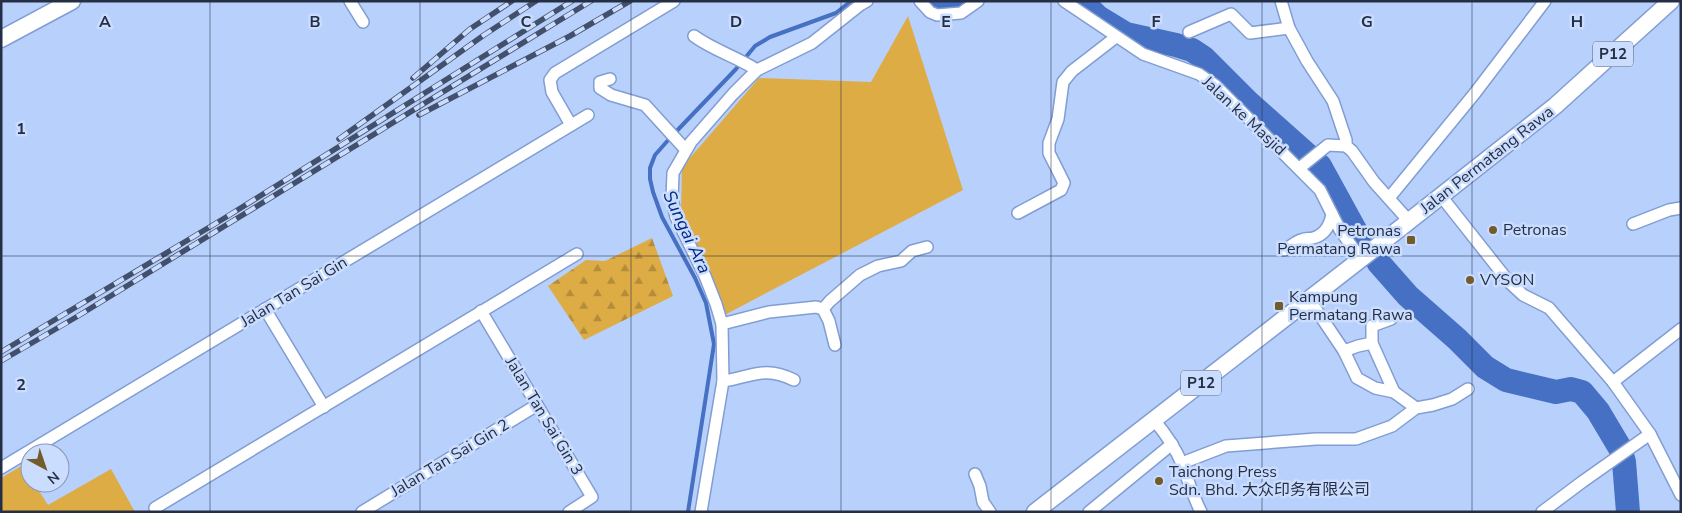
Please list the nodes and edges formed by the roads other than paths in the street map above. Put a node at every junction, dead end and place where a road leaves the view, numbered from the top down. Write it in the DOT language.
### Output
graph roads {
  1 [pos="72,1"];
  2 [pos="350,1"];
  3 [pos="674,1"];
  4 [pos="867,1"];
  5 [pos="920,1"];
  6 [pos="978,1"];
  7 [pos="1064,1"];
  8 [pos="1281,1"];
  9 [pos="1545,1"];
  10 [pos="1671,1"];
  11 [pos="362,22"];
  12 [pos="1289,28"];
  13 [pos="1189,32"];
  14 [pos="694,36"];
  15 [pos="1116,36"];
  16 [pos="1,39"];
  17 [pos="754,68"];
  18 [pos="610,79"];
  19 [pos="588,115"];
  20 [pos="571,125"];
  21 [pos="1346,146"];
  22 [pos="684,149"];
  23 [pos="1302,168"];
  24 [pos="1441,196"];
  25 [pos="1389,198"];
  26 [pos="1681,208"];
  27 [pos="1018,212"];
  28 [pos="1332,214"];
  29 [pos="1409,221"];
  30 [pos="1633,224"];
  31 [pos="927,247"];
  32 [pos="1284,250"];
  33 [pos="576,254"];
  34 [pos="1367,254"];
  35 [pos="1309,300"];
  36 [pos="266,309"];
  37 [pos="823,309"];
  38 [pos="482,311"];
  39 [pos="1391,319"];
  40 [pos="722,324"];
  41 [pos="1681,329"];
  42 [pos="1372,343"];
  43 [pos="835,345"];
  44 [pos="1344,351"];
  45 [pos="794,380"];
  46 [pos="723,381"];
  47 [pos="1613,382"];
  48 [pos="1468,389"];
  49 [pos="1394,392"];
  50 [pos="537,405"];
  51 [pos="324,407"];
  52 [pos="1416,408"];
  53 [pos="1154,420"];
  54 [pos="1650,434"];
  55 [pos="1172,444"];
  56 [pos="1182,463"];
  57 [pos="1,468"];
  58 [pos="975,474"];
  59 [pos="1681,495"];
  60 [pos="154,508"];
  61 [pos="362,512"];
  62 [pos="569,512"];
  63 [pos="701,512"];
  64 [pos="990,512"];
  65 [pos="1035,512"];
  66 [pos="1089,512"];
  67 [pos="1201,512"];
  68 [pos="1542,512"];
  1 -- 16 [label="main road"];
  2 -- 11 [label="street"];
  3 -- 20 [label="street"];
  4 -- 17 [label="street"];
  5 -- 6 [label="street"];
  7 -- 15 [label="street, Jalan ke Masjid"];
  8 -- 12 [label="street"];
  9 -- 25 [label="street"];
  10 -- 24 [label="main road, Jalan Permatang Rawa / P12"];
  12 -- 13 [label="street"];
  12 -- 21 [label="street"];
  14 -- 17 [label="street"];
  15 -- 23 [label="street, Jalan ke Masjid"];
  15 -- 27 [label="street"];
  17 -- 22 [label="street"];
  18 -- 22 [label="street"];
  19 -- 20 [label="street, Jalan Tan Sai Gin"];
  20 -- 36 [label="street, Jalan Tan Sai Gin"];
  21 -- 23 [label="street"];
  21 -- 25 [label="street"];
  22 -- 40 [label="street"];
  23 -- 28 [label="street, Jalan ke Masjid"];
  24 -- 29 [label="main road, Jalan Permatang Rawa / P12"];
  24 -- 47 [label="street"];
  25 -- 29 [label="street"];
  26 -- 30 [label="street"];
  28 -- 32 [label="street"];
  28 -- 34 [label="street, Jalan ke Masjid"];
  29 -- 34 [label="main road, Jalan Permatang Rawa / P12"];
  31 -- 37 [label="street"];
  33 -- 38 [label="street"];
  34 -- 35 [label="main road, Jalan Permatang Rawa / P12"];
  35 -- 44 [label="street"];
  35 -- 53 [label="main road, Jalan Permatang Rawa / P12"];
  36 -- 51 [label="street"];
  36 -- 57 [label="street, Jalan Tan Sai Gin"];
  37 -- 40 [label="street"];
  37 -- 43 [label="street"];
  38 -- 50 [label="street, Jalan Tan Sai Gin 3"];
  38 -- 51 [label="street"];
  39 -- 42 [label="street"];
  40 -- 46 [label="street"];
  41 -- 47 [label="street"];
  42 -- 44 [label="street"];
  42 -- 49 [label="street"];
  44 -- 49 [label="street"];
  45 -- 46 [label="street"];
  46 -- 63 [label="street"];
  47 -- 54 [label="street"];
  48 -- 52 [label="street"];
  49 -- 52 [label="street"];
  50 -- 61 [label="street, Jalan Tan Sai Gin 2"];
  50 -- 62 [label="street, Jalan Tan Sai Gin 3"];
  51 -- 60 [label="street"];
  52 -- 56 [label="street"];
  53 -- 55 [label="street"];
  53 -- 65 [label="main road, Jalan Permatang Rawa / P12"];
  54 -- 59 [label="street"];
  54 -- 68 [label="street"];
  55 -- 56 [label="street"];
  55 -- 66 [label="street"];
  56 -- 67 [label="street"];
  58 -- 64 [label="street"];
}
